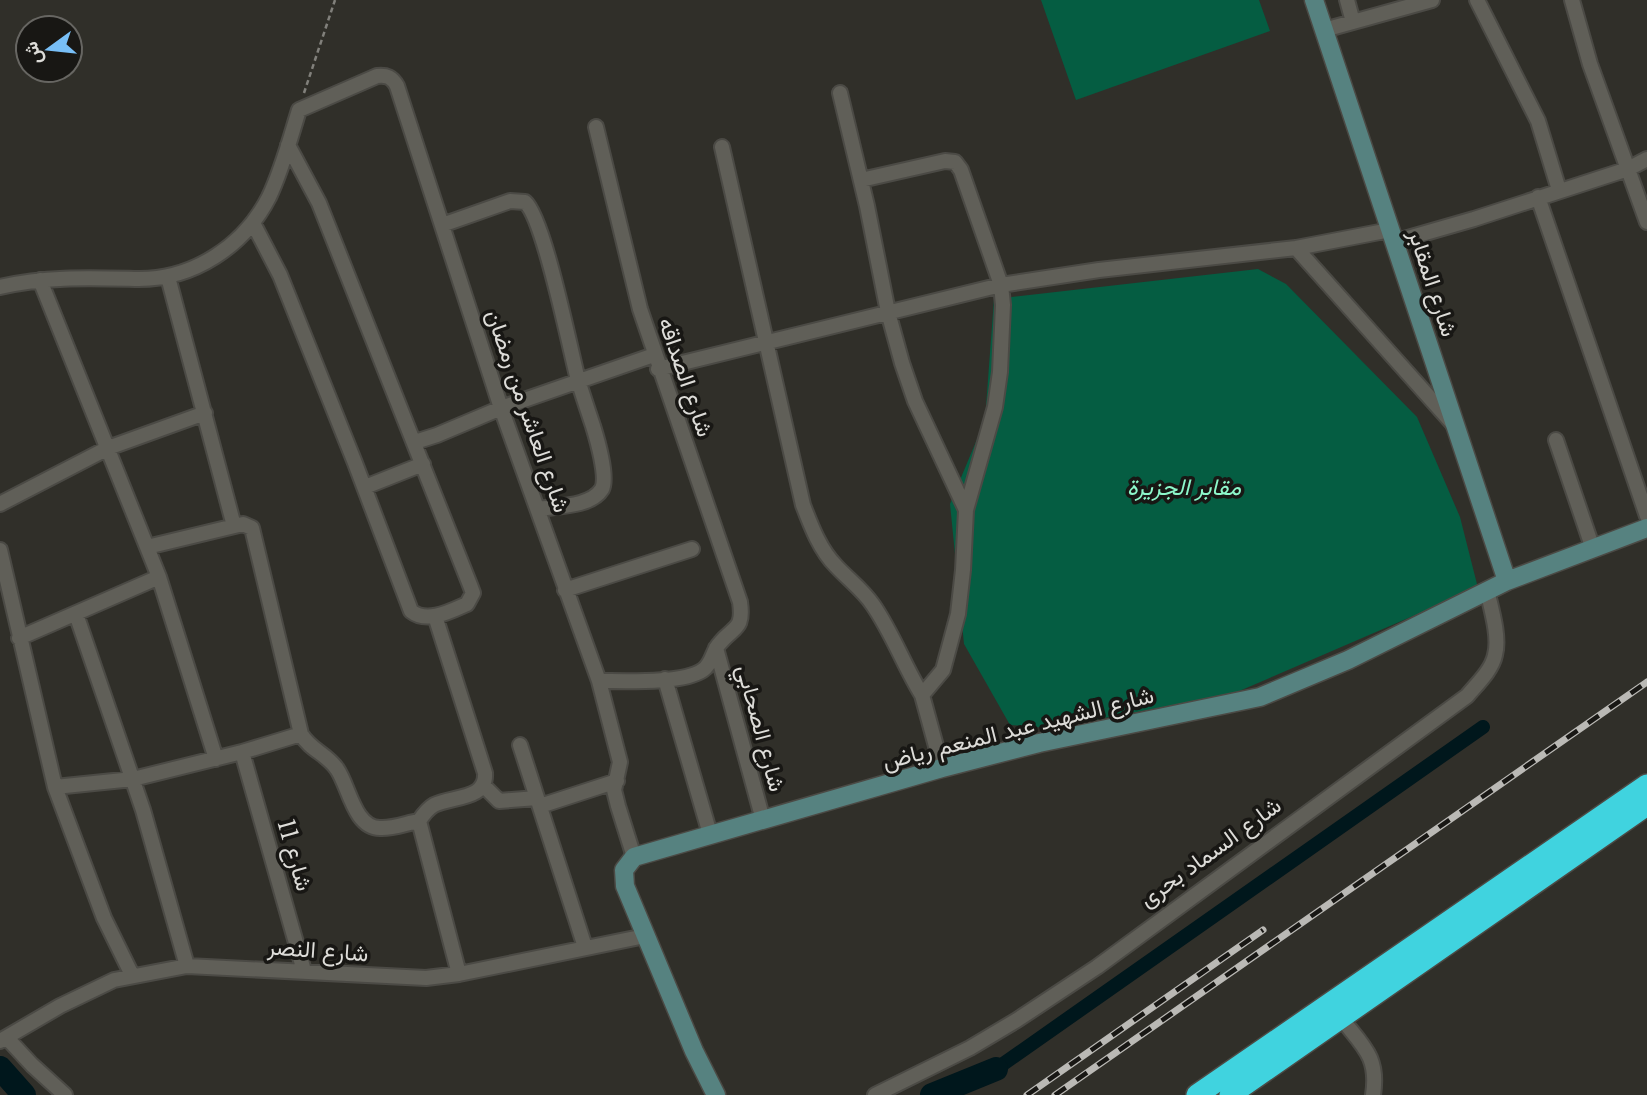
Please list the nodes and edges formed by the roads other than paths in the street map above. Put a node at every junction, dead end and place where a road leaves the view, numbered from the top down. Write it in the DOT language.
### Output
graph roads {
  1 [pos="1314,0"];
  2 [pos="1347,0"];
  3 [pos="1477,0"];
  4 [pos="1572,0"];
  5 [pos="1425,1"];
  6 [pos="1353,22"];
  7 [pos="1324,30"];
  8 [pos="839,93"];
  9 [pos="596,127"];
  10 [pos="288,145"];
  11 [pos="722,147"];
  12 [pos="1647,159"];
  13 [pos="1628,169"];
  14 [pos="861,180"];
  15 [pos="1559,190"];
  16 [pos="1538,197"];
  17 [pos="1647,222"];
  18 [pos="253,223"];
  19 [pos="442,225"];
  20 [pos="1392,236"];
  21 [pos="1296,248"];
  22 [pos="168,277"];
  23 [pos="40,280"];
  24 [pos="1001,285"];
  25 [pos="0,287"];
  26 [pos="888,312"];
  27 [pos="767,341"];
  28 [pos="656,362"];
  29 [pos="579,382"];
  30 [pos="501,408"];
  31 [pos="205,413"];
  32 [pos="1455,427"];
  33 [pos="1556,440"];
  34 [pos="415,442"];
  35 [pos="108,448"];
  36 [pos="423,464"];
  37 [pos="365,487"];
  38 [pos="0,504"];
  39 [pos="538,509"];
  40 [pos="966,510"];
  41 [pos="1647,516"];
  42 [pos="234,526"];
  43 [pos="1647,528"];
  44 [pos="147,547"];
  45 [pos="1593,549"];
  46 [pos="0,550"];
  47 [pos="692,550"];
  48 [pos="159,577"];
  49 [pos="1507,581"];
  50 [pos="565,590"];
  51 [pos="1487,590"];
  52 [pos="76,614"];
  53 [pos="435,616"];
  54 [pos="19,638"];
  55 [pos="716,649"];
  56 [pos="665,679"];
  57 [pos="599,681"];
  58 [pos="922,695"];
  59 [pos="301,734"];
  60 [pos="520,745"];
  61 [pos="242,752"];
  62 [pos="216,759"];
  63 [pos="942,768"];
  64 [pos="133,779"];
  65 [pos="617,781"];
  66 [pos="1647,785"];
  67 [pos="484,786"];
  68 [pos="55,787"];
  69 [pos="538,802"];
  70 [pos="1647,806"];
  71 [pos="763,820"];
  72 [pos="419,821"];
  73 [pos="710,834"];
  74 [pos="634,857"];
  75 [pos="645,936"];
  76 [pos="585,947"];
  77 [pos="187,966"];
  78 [pos="303,971"];
  79 [pos="459,974"];
  80 [pos="132,975"];
  81 [pos="1341,1018"];
  82 [pos="3,1040"];
  83 [pos="65,1095"];
  84 [pos="716,1095"];
  85 [pos="875,1095"];
  86 [pos="1197,1095"];
  87 [pos="1230,1095"];
  88 [pos="1373,1095"];
  1 -- 7 [label="street, شارع المقابر"];
  2 -- 6 [label="street"];
  3 -- 15 [label="street"];
  4 -- 13 [label="street"];
  5 -- 6 [label="street"];
  6 -- 7 [label="street"];
  7 -- 20 [label="street, شارع المقابر"];
  8 -- 14 [label="street"];
  9 -- 28 [label="street, شارع الصداقه"];
  10 -- 18 [label="street"];
  10 -- 19 [label="street, شارع العاشر من رمضان"];
  10 -- 34 [label="street"];
  11 -- 27 [label="street"];
  12 -- 13 [label="street"];
  13 -- 15 [label="street"];
  13 -- 17 [label="street"];
  14 -- 24 [label="street"];
  14 -- 26 [label="street"];
  15 -- 16 [label="street"];
  16 -- 20 [label="street"];
  16 -- 41 [label="street"];
  18 -- 22 [label="street"];
  18 -- 37 [label="street"];
  19 -- 29 [label="street"];
  19 -- 30 [label="street, شارع العاشر من رمضان"];
  20 -- 21 [label="street"];
  20 -- 32 [label="street, شارع المقابر"];
  21 -- 24 [label="street"];
  21 -- 32 [label="street"];
  22 -- 23 [label="street"];
  22 -- 31 [label="street"];
  23 -- 25 [label="street"];
  23 -- 35 [label="street"];
  24 -- 26 [label="street"];
  24 -- 40 [label="street"];
  26 -- 27 [label="street"];
  26 -- 40 [label="street"];
  27 -- 28 [label="street"];
  27 -- 58 [label="street"];
  28 -- 29 [label="street"];
  28 -- 55 [label="street, شارع الصداقه"];
  29 -- 30 [label="street"];
  29 -- 39 [label="street"];
  30 -- 34 [label="street"];
  30 -- 39 [label="street, شارع العاشر من رمضان"];
  31 -- 35 [label="street"];
  31 -- 42 [label="street"];
  32 -- 49 [label="street, شارع المقابر"];
  33 -- 45 [label="street"];
  34 -- 36 [label="street"];
  35 -- 38 [label="street"];
  35 -- 44 [label="street"];
  36 -- 37 [label="street"];
  36 -- 53 [label="street"];
  37 -- 53 [label="street"];
  39 -- 50 [label="street, شارع العاشر من رمضان"];
  40 -- 58 [label="street"];
  42 -- 44 [label="street"];
  42 -- 59 [label="street"];
  43 -- 45 [label="street, شارع الشهيد عبد المنعم رياض"];
  44 -- 48 [label="street"];
  45 -- 49 [label="street, شارع الشهيد عبد المنعم رياض"];
  46 -- 54 [label="street"];
  47 -- 50 [label="street"];
  48 -- 52 [label="street"];
  48 -- 62 [label="street"];
  49 -- 51 [label="street, شارع الشهيد عبد المنعم رياض"];
  50 -- 57 [label="street, شارع العاشر من رمضان"];
  51 -- 63 [label="street, شارع الشهيد عبد المنعم رياض"];
  51 -- 85 [label="street, شارع السماد بحرى"];
  52 -- 54 [label="street"];
  52 -- 64 [label="street"];
  53 -- 67 [label="street"];
  54 -- 68 [label="street"];
  55 -- 56 [label="street"];
  55 -- 71 [label="street, شارع الصحابي"];
  56 -- 57 [label="street"];
  56 -- 73 [label="street"];
  57 -- 65 [label="street, شارع العاشر من رمضان"];
  58 -- 63 [label="street"];
  59 -- 61 [label="street"];
  59 -- 72 [label="street"];
  60 -- 69 [label="street"];
  61 -- 62 [label="street"];
  61 -- 78 [label="street, شارع 11"];
  62 -- 64 [label="street"];
  63 -- 71 [label="street, شارع الشهيد عبد المنعم رياض"];
  64 -- 68 [label="street"];
  64 -- 77 [label="street"];
  65 -- 69 [label="street"];
  65 -- 74 [label="street, شارع العاشر من رمضان"];
  66 -- 86 [label="highway"];
  67 -- 69 [label="street"];
  67 -- 72 [label="street"];
  68 -- 80 [label="street"];
  69 -- 76 [label="street"];
  70 -- 81 [label="highway"];
  71 -- 73 [label="street, شارع الشهيد عبد المنعم رياض"];
  72 -- 79 [label="street"];
  73 -- 74 [label="street, شارع الشهيد عبد المنعم رياض"];
  74 -- 75 [label="street"];
  75 -- 76 [label="street, شارع النصر"];
  75 -- 84 [label="street"];
  76 -- 79 [label="street, شارع النصر"];
  77 -- 78 [label="street, شارع النصر"];
  77 -- 80 [label="street, شارع النصر"];
  78 -- 79 [label="street, شارع النصر"];
  80 -- 82 [label="street, شارع النصر"];
  81 -- 87 [label="highway"];
  81 -- 88 [label="street"];
  82 -- 83 [label="street"];
}
